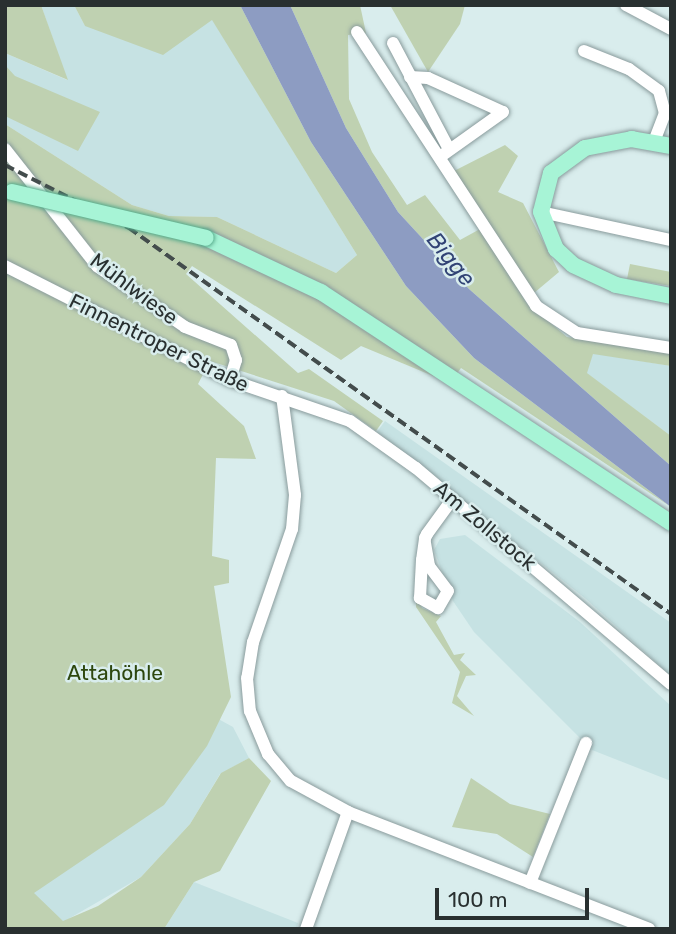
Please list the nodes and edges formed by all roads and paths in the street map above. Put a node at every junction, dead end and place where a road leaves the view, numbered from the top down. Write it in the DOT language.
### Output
graph roads {
  1 [pos="626,5"];
  2 [pos="671,29"];
  3 [pos="357,32"];
  4 [pos="393,43"];
  5 [pos="584,51"];
  6 [pos="410,77"];
  7 [pos="653,141"];
  8 [pos="671,146"];
  9 [pos="5,149"];
  10 [pos="445,152"];
  11 [pos="9,192"];
  12 [pos="541,212"];
  13 [pos="671,240"];
  14 [pos="5,266"];
  15 [pos="671,296"];
  16 [pos="671,348"];
  17 [pos="230,380"];
  18 [pos="282,396"];
  19 [pos="450,502"];
  20 [pos="671,523"];
  21 [pos="425,543"];
  22 [pos="443,583"];
  23 [pos="420,585"];
  24 [pos="671,684"];
  25 [pos="586,743"];
  26 [pos="348,812"];
  27 [pos="530,883"];
  28 [pos="306,929"];
  29 [pos="649,929"];
  1 -- 2 [label="street"];
  3 -- 10 [label="street"];
  4 -- 6 [label="street"];
  5 -- 7 [label="street"];
  6 -- 10 [label="street"];
  6 -- 10 [label="street"];
  7 -- 8 [label="main road"];
  7 -- 12 [label="main road"];
  9 -- 17 [label="street, Mühlwiese"];
  10 -- 16 [label="street"];
  11 -- 20 [label="main road, bridge"];
  12 -- 13 [label="street"];
  12 -- 15 [label="main road"];
  14 -- 17 [label="street, Finnentroper Straße"];
  17 -- 18 [label="street, Finnentroper Straße"];
  18 -- 19 [label="street, Am Zollstock"];
  18 -- 26 [label="street"];
  19 -- 21 [label="street"];
  19 -- 24 [label="street, Am Zollstock"];
  21 -- 22 [label="street"];
  21 -- 23 [label="street"];
  22 -- 23 [label="street"];
  22 -- 23 [label="street"];
  25 -- 27 [label="street"];
  26 -- 27 [label="street"];
  26 -- 28 [label="street"];
  27 -- 29 [label="street"];
}
